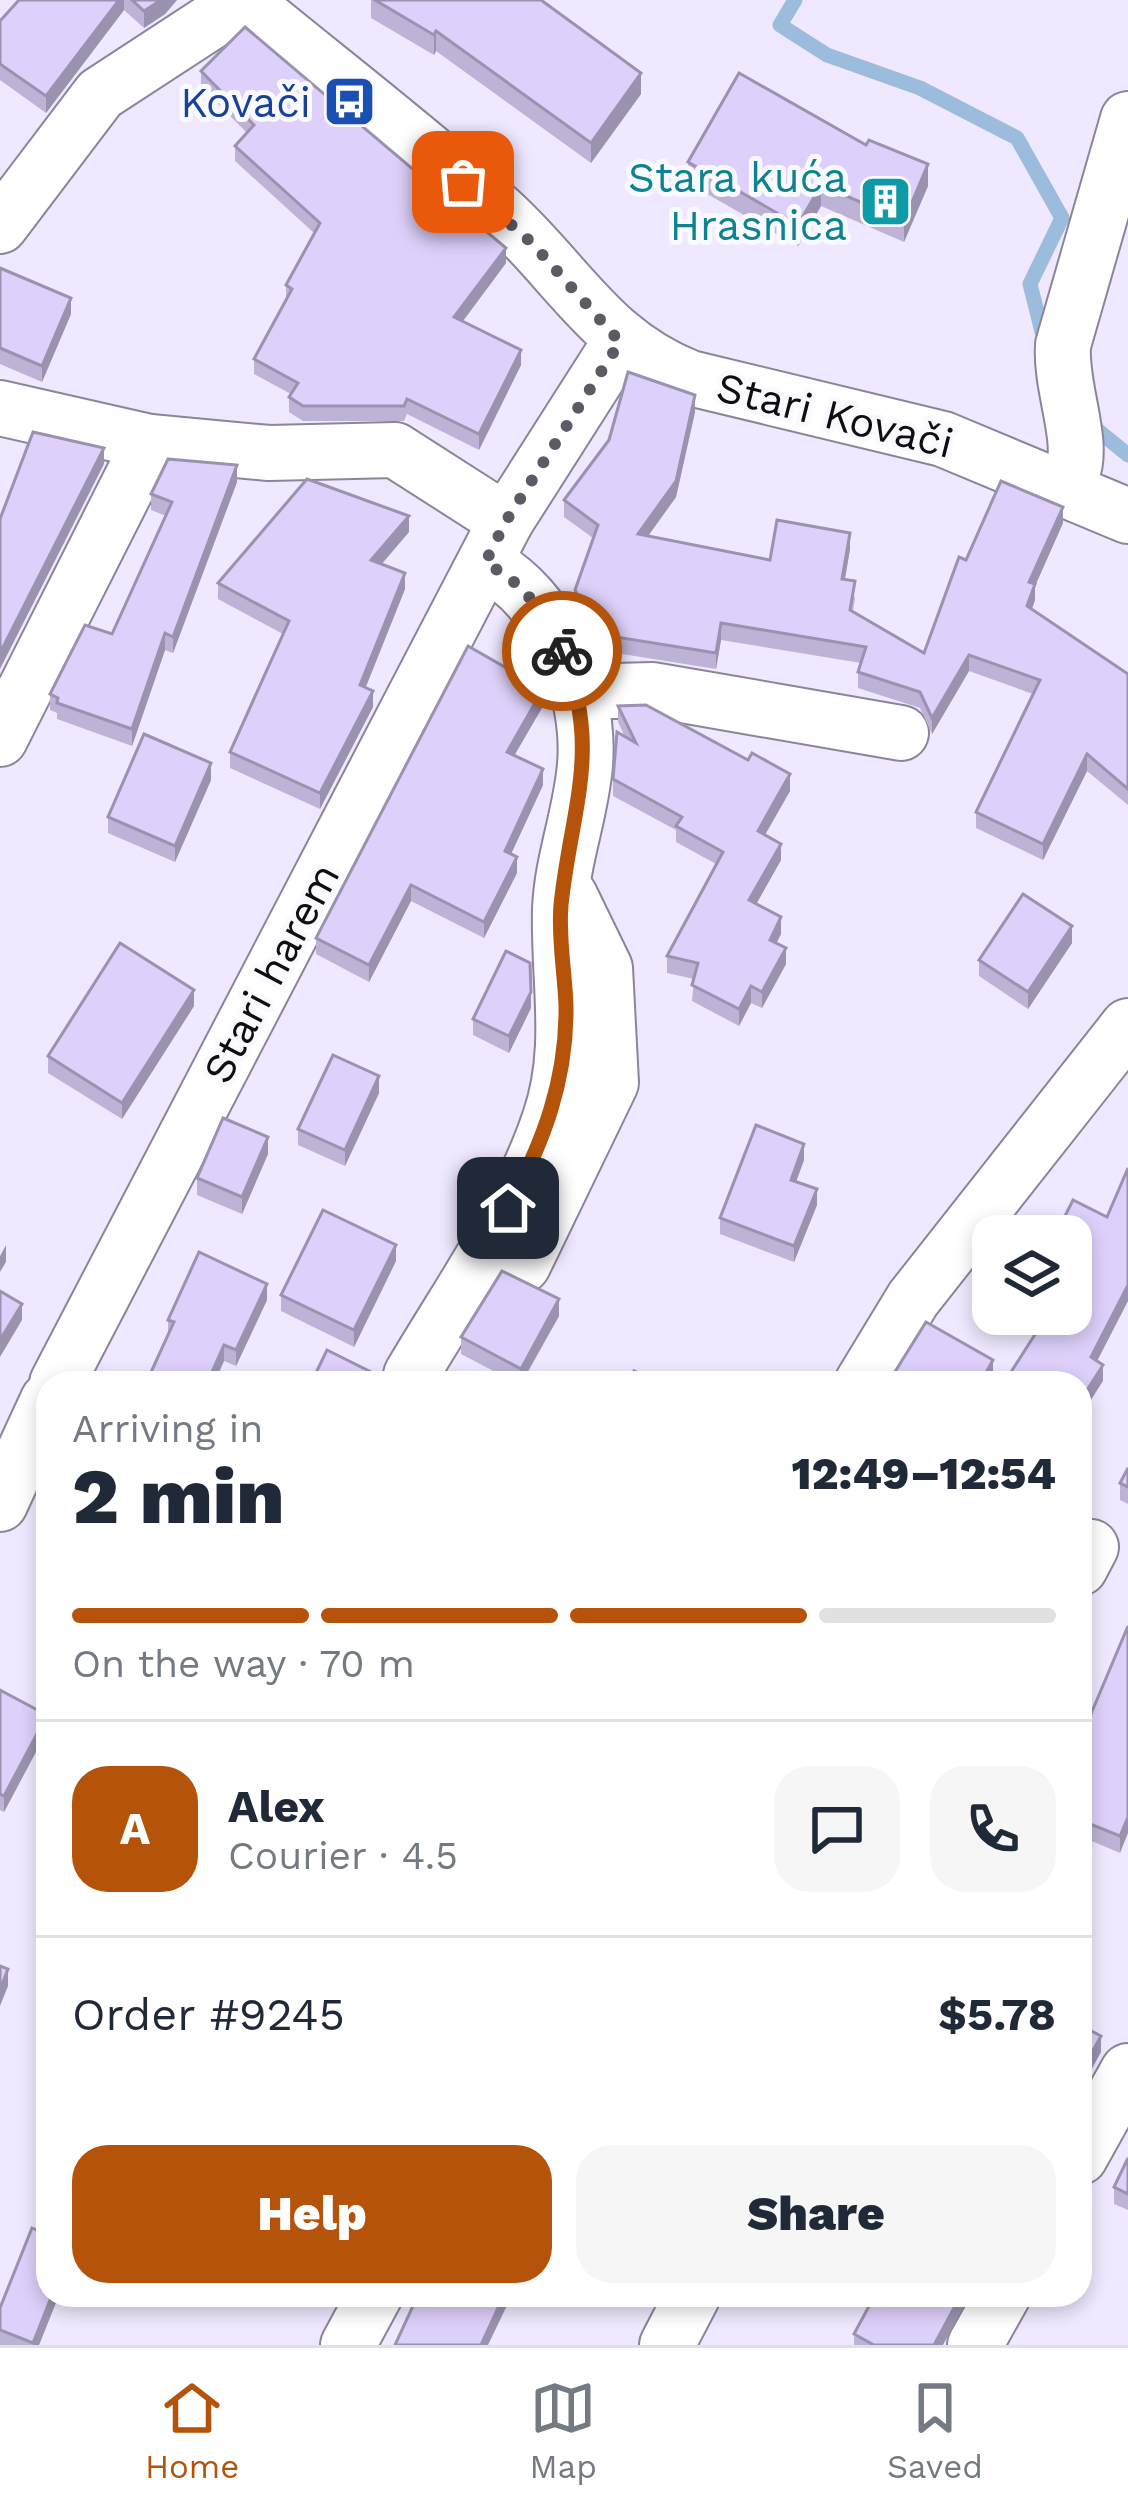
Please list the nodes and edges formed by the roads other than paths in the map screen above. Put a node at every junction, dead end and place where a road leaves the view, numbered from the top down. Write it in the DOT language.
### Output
graph roads {
  1 [pos="244,0"];
  2 [pos="1128,119"];
  3 [pos="0,226"];
  4 [pos="620,342"];
  5 [pos="0,408"];
  6 [pos="150,442"];
  7 [pos="1054,481"];
  8 [pos="1128,516"];
  9 [pos="495,542"];
  10 [pos="575,692"];
  11 [pos="902,733"];
  12 [pos="0,739"];
  13 [pos="564,883"];
  14 [pos="1128,1026"];
  15 [pos="523,1265"];
  16 [pos="63,1371"];
  17 [pos="413,1371"];
  18 [pos="869,1371"];
  19 [pos="36,1426"];
  20 [pos="0,1504"];
  21 [pos="1128,2071"];
  22 [pos="1092,2136"];
  23 [pos="369,2307"];
  24 [pos="687,2307"];
  25 [pos="996,2307"];
  26 [pos="348,2345"];
  27 [pos="667,2345"];
  28 [pos="975,2345"];
  1 -- 3 [label="street"];
  1 -- 4 [label="street, Stari Kovači"];
  2 -- 7 [label="street"];
  4 -- 7 [label="street, Stari Kovači"];
  4 -- 9 [label="street, Stari harem"];
  5 -- 6 [label="street"];
  6 -- 9 [label="street"];
  6 -- 12 [label="street"];
  7 -- 8 [label="street, Stari Kovači"];
  9 -- 10 [label="street"];
  9 -- 16 [label="street, Stari harem"];
  10 -- 11 [label="street"];
  10 -- 13 [label="street"];
  13 -- 15 [label="street"];
  13 -- 17 [label="street"];
  14 -- 18 [label="street"];
  19 -- 20 [label="street"];
  21 -- 22 [label="street"];
  23 -- 26 [label="street"];
  24 -- 27 [label="street"];
  25 -- 28 [label="street"];
}
